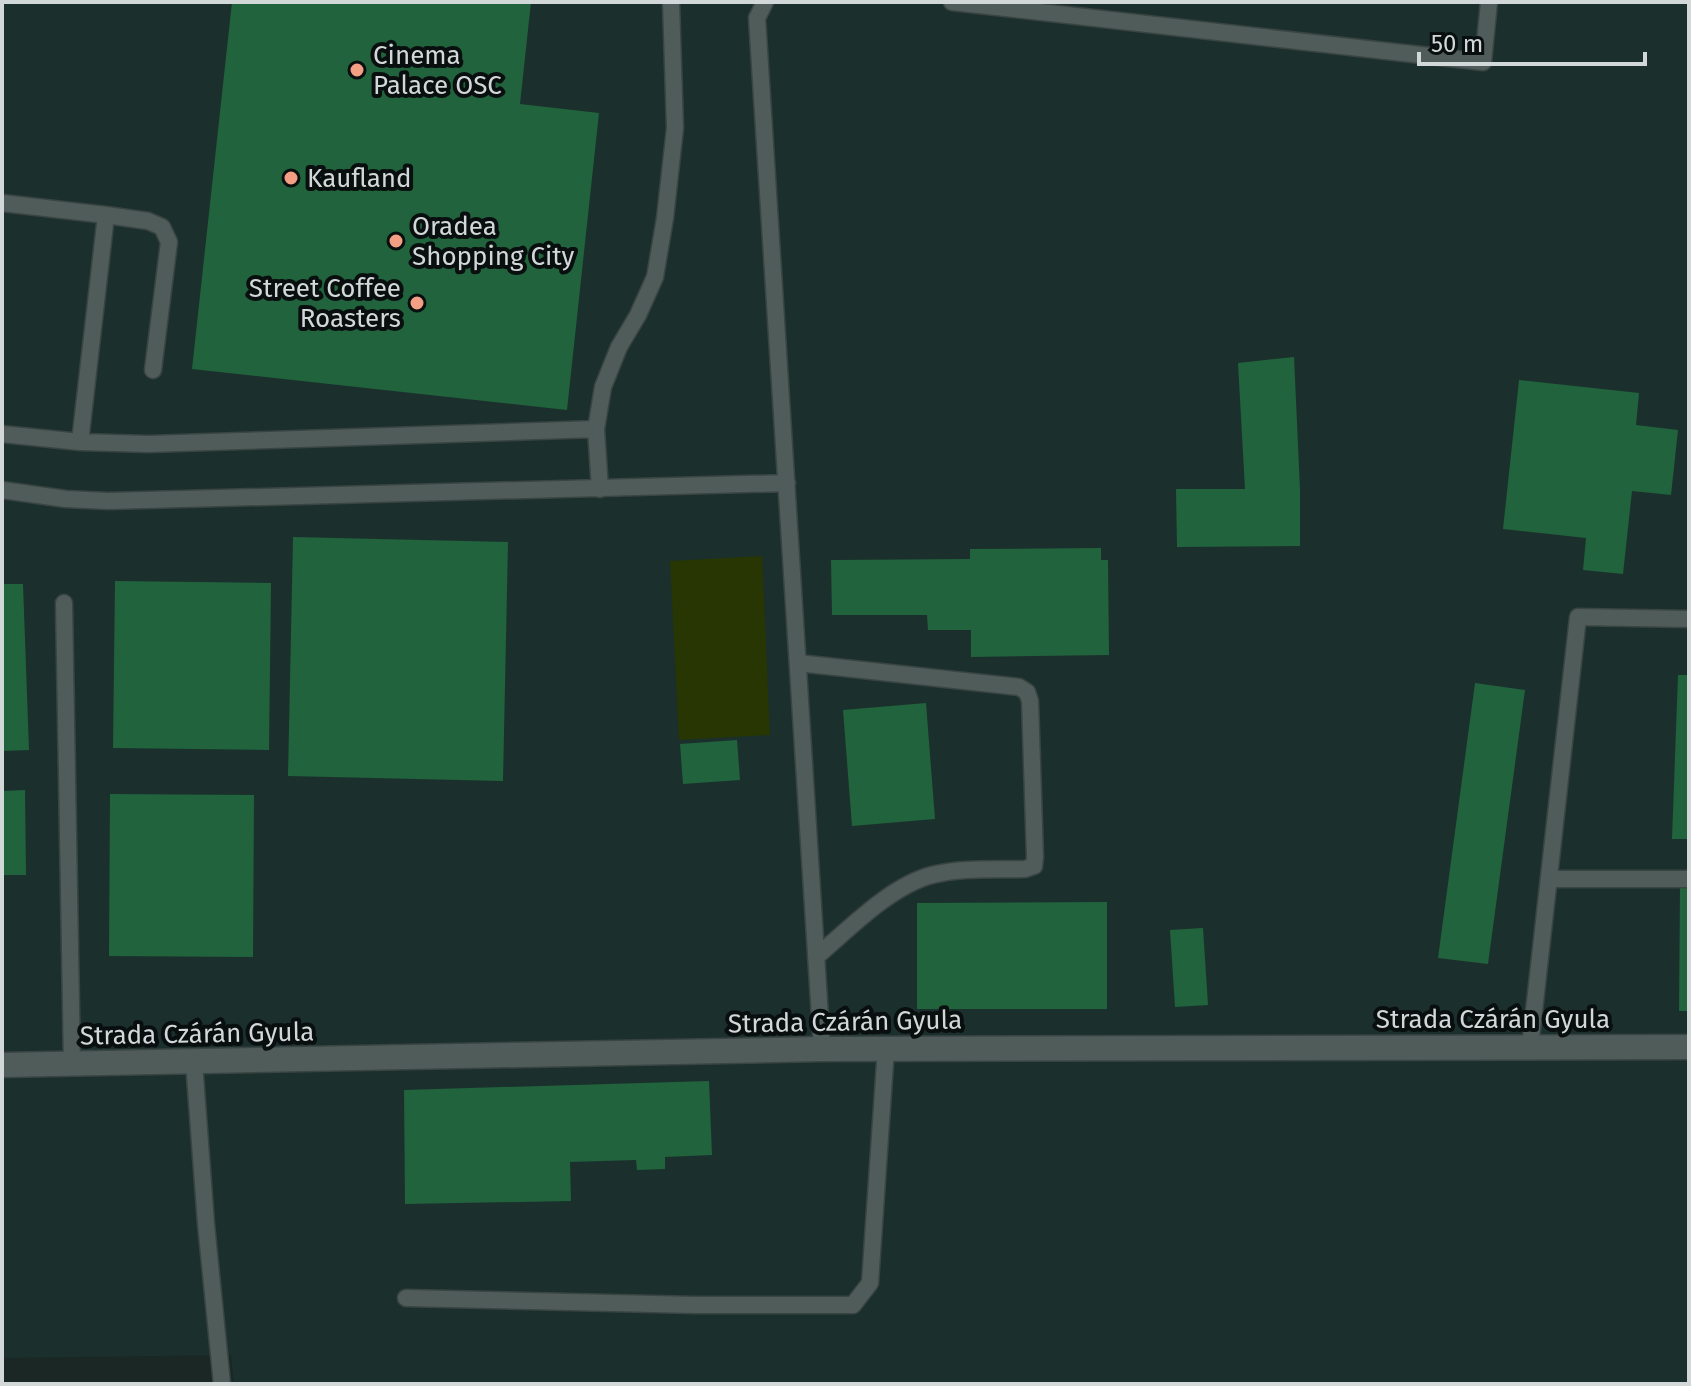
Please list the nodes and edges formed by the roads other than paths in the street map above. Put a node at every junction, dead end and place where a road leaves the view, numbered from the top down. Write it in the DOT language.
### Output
graph roads {
  1 [pos="671,2"];
  2 [pos="765,2"];
  3 [pos="952,2"];
  4 [pos="1489,2"];
  5 [pos="2,203"];
  6 [pos="106,215"];
  7 [pos="153,370"];
  8 [pos="596,429"];
  9 [pos="2,434"];
  10 [pos="80,442"];
  11 [pos="787,483"];
  12 [pos="600,489"];
  13 [pos="2,490"];
  14 [pos="64,603"];
  15 [pos="1689,619"];
  16 [pos="798,663"];
  17 [pos="1550,879"];
  18 [pos="1689,879"];
  19 [pos="816,957"];
  20 [pos="1530,1047"];
  21 [pos="1689,1047"];
  22 [pos="886,1048"];
  23 [pos="822,1049"];
  24 [pos="194,1062"];
  25 [pos="72,1064"];
  26 [pos="2,1065"];
  27 [pos="406,1298"];
  28 [pos="222,1384"];
  1 -- 8 [label="lane"];
  2 -- 11 [label="lane"];
  3 -- 4 [label="lane"];
  5 -- 6 [label="lane"];
  6 -- 7 [label="lane"];
  6 -- 10 [label="lane"];
  8 -- 10 [label="lane"];
  8 -- 12 [label="lane"];
  9 -- 10 [label="lane"];
  11 -- 12 [label="lane"];
  11 -- 16 [label="lane"];
  12 -- 13 [label="lane"];
  14 -- 25 [label="lane"];
  15 -- 17 [label="lane"];
  16 -- 19 [label="lane"];
  16 -- 19 [label="lane"];
  17 -- 18 [label="lane"];
  17 -- 20 [label="lane"];
  19 -- 23 [label="lane"];
  20 -- 21 [label="street, Strada Czárán Gyula"];
  20 -- 22 [label="street, Strada Czárán Gyula"];
  22 -- 23 [label="street, Strada Czárán Gyula"];
  22 -- 27 [label="lane"];
  23 -- 24 [label="street, Strada Czárán Gyula"];
  24 -- 25 [label="street, Strada Czárán Gyula"];
  24 -- 28 [label="lane"];
  25 -- 26 [label="street, Strada Czárán Gyula"];
}
